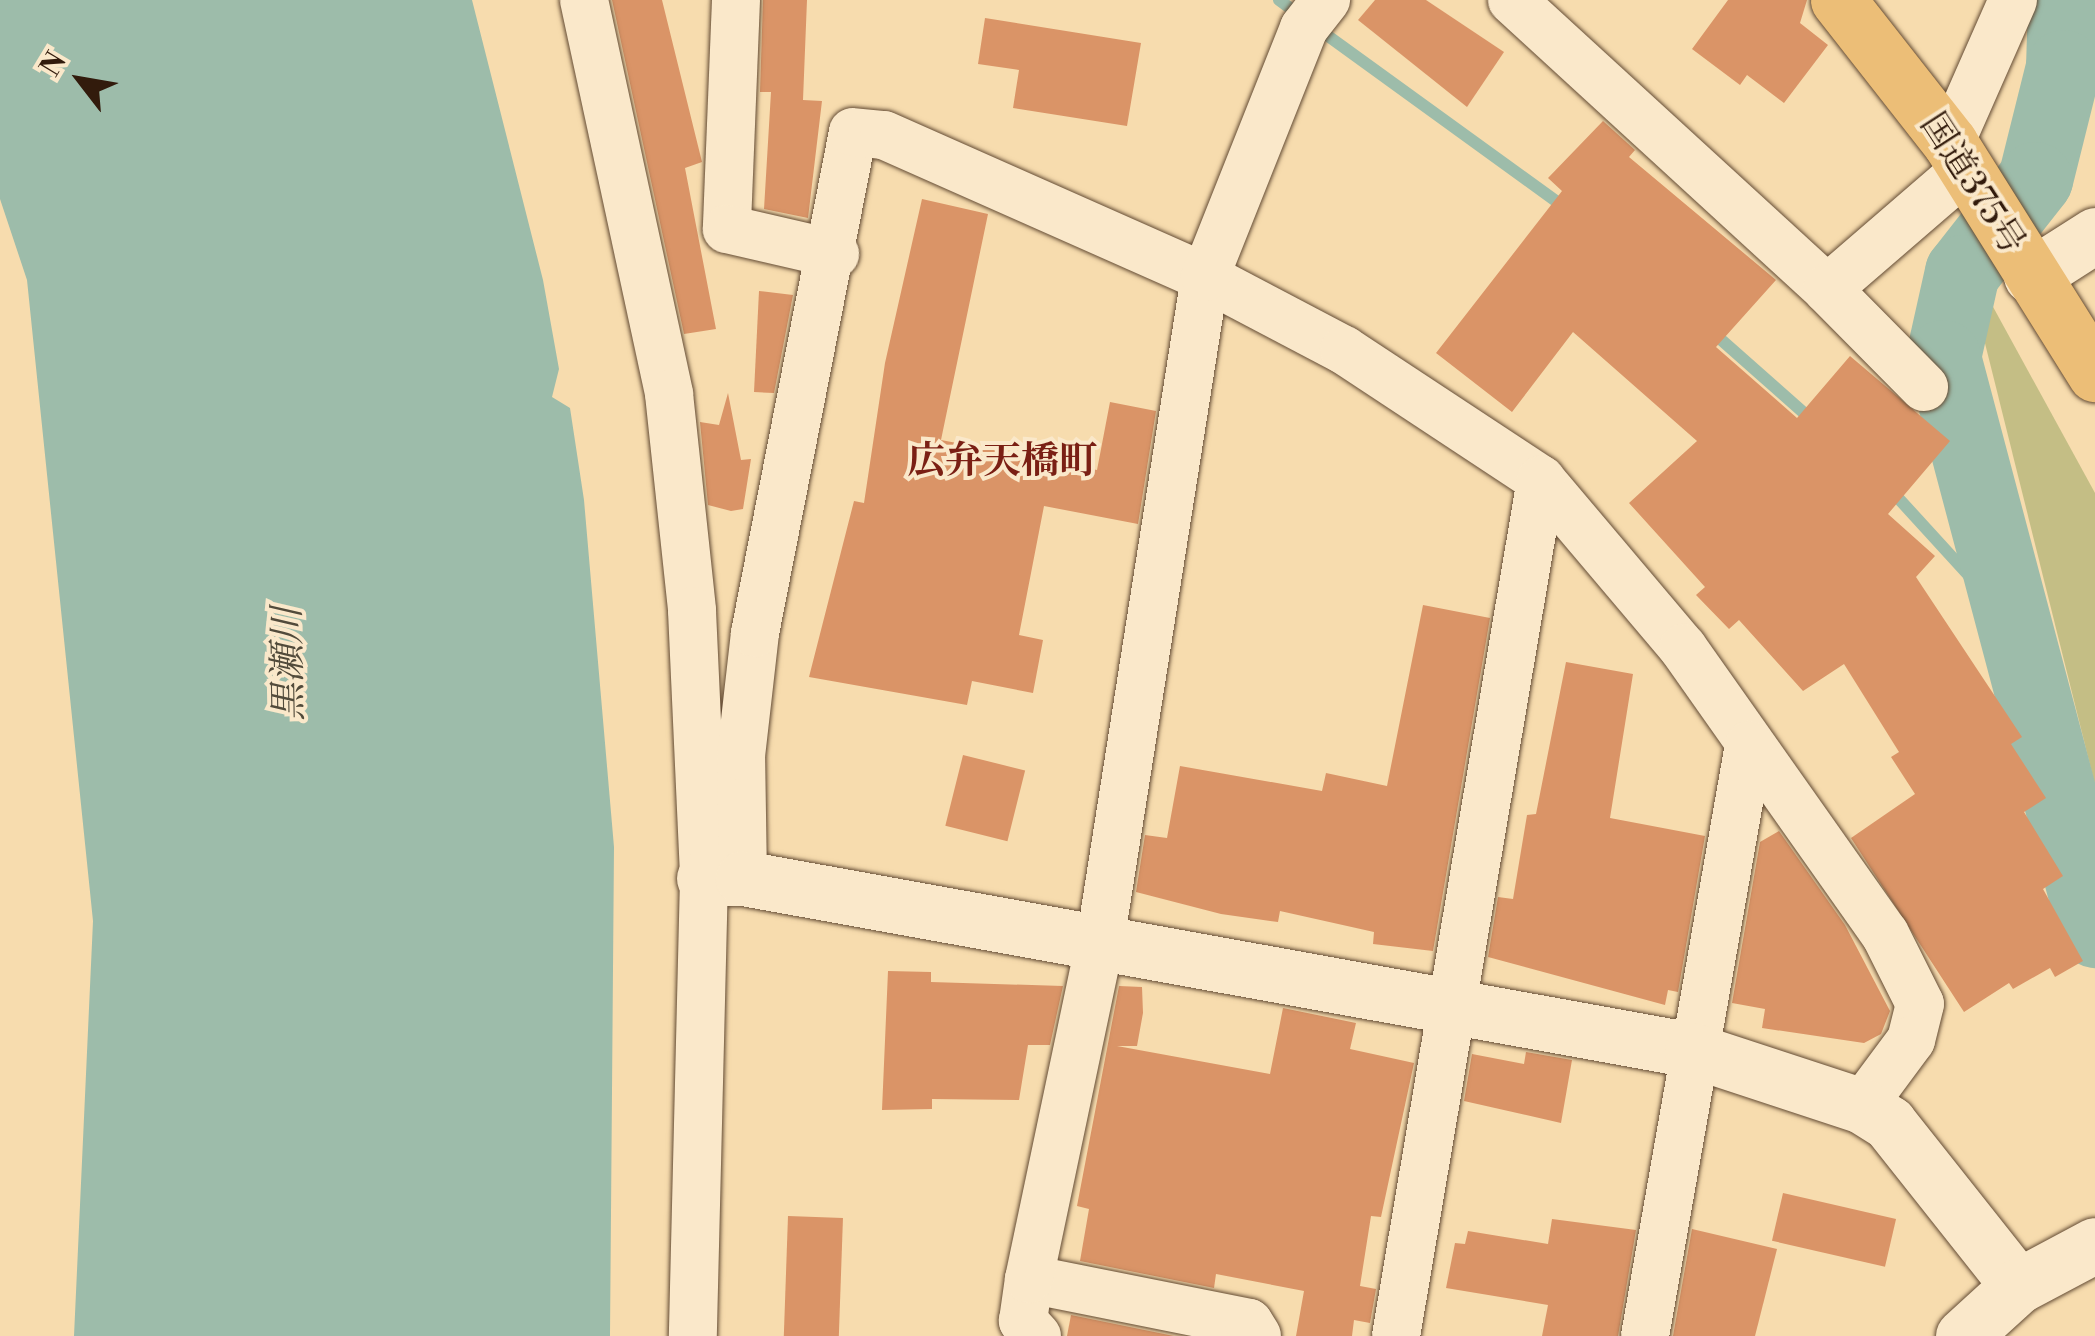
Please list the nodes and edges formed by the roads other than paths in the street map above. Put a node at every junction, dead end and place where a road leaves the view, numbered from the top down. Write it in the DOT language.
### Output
graph roads {
  1 [pos="584,0"];
  2 [pos="736,0"];
  3 [pos="1326,0"];
  4 [pos="1512,0"];
  5 [pos="1838,0"];
  6 [pos="2013,0"];
  7 [pos="1965,167"];
  8 [pos="2095,236"];
  9 [pos="835,254"];
  10 [pos="2023,261"];
  11 [pos="1205,277"];
  12 [pos="1827,288"];
  13 [pos="2095,374"];
  14 [pos="1924,386"];
  15 [pos="1542,480"];
  16 [pos="1749,745"];
  17 [pos="724,878"];
  18 [pos="1100,942"];
  19 [pos="1457,1006"];
  20 [pos="1692,1050"];
  21 [pos="1862,1106"];
  22 [pos="2095,1245"];
  23 [pos="1030,1280"];
  24 [pos="2018,1286"];
  25 [pos="693,1336"];
  26 [pos="1037,1336"];
  27 [pos="1256,1336"];
  28 [pos="1396,1336"];
  29 [pos="1644,1336"];
  30 [pos="1963,1336"];
  1 -- 17 [label="street"];
  2 -- 9 [label="street"];
  3 -- 11 [label="street"];
  4 -- 12 [label="street"];
  5 -- 7 [label="highway, 国道375号"];
  6 -- 7 [label="street"];
  7 -- 10 [label="highway, 国道375号"];
  7 -- 12 [label="street"];
  8 -- 10 [label="street"];
  9 -- 11 [label="street"];
  9 -- 17 [label="street"];
  10 -- 13 [label="highway, 国道375号"];
  11 -- 15 [label="street"];
  11 -- 18 [label="street"];
  12 -- 14 [label="street"];
  15 -- 16 [label="street"];
  15 -- 19 [label="street"];
  16 -- 20 [label="street"];
  16 -- 21 [label="street"];
  17 -- 18 [label="street"];
  17 -- 25 [label="street"];
  18 -- 19 [label="street"];
  18 -- 23 [label="street"];
  19 -- 20 [label="street"];
  19 -- 28 [label="street"];
  20 -- 21 [label="street"];
  20 -- 29 [label="street"];
  21 -- 24 [label="street"];
  22 -- 24 [label="street"];
  23 -- 26 [label="street"];
  23 -- 27 [label="street"];
  24 -- 30 [label="street"];
}
